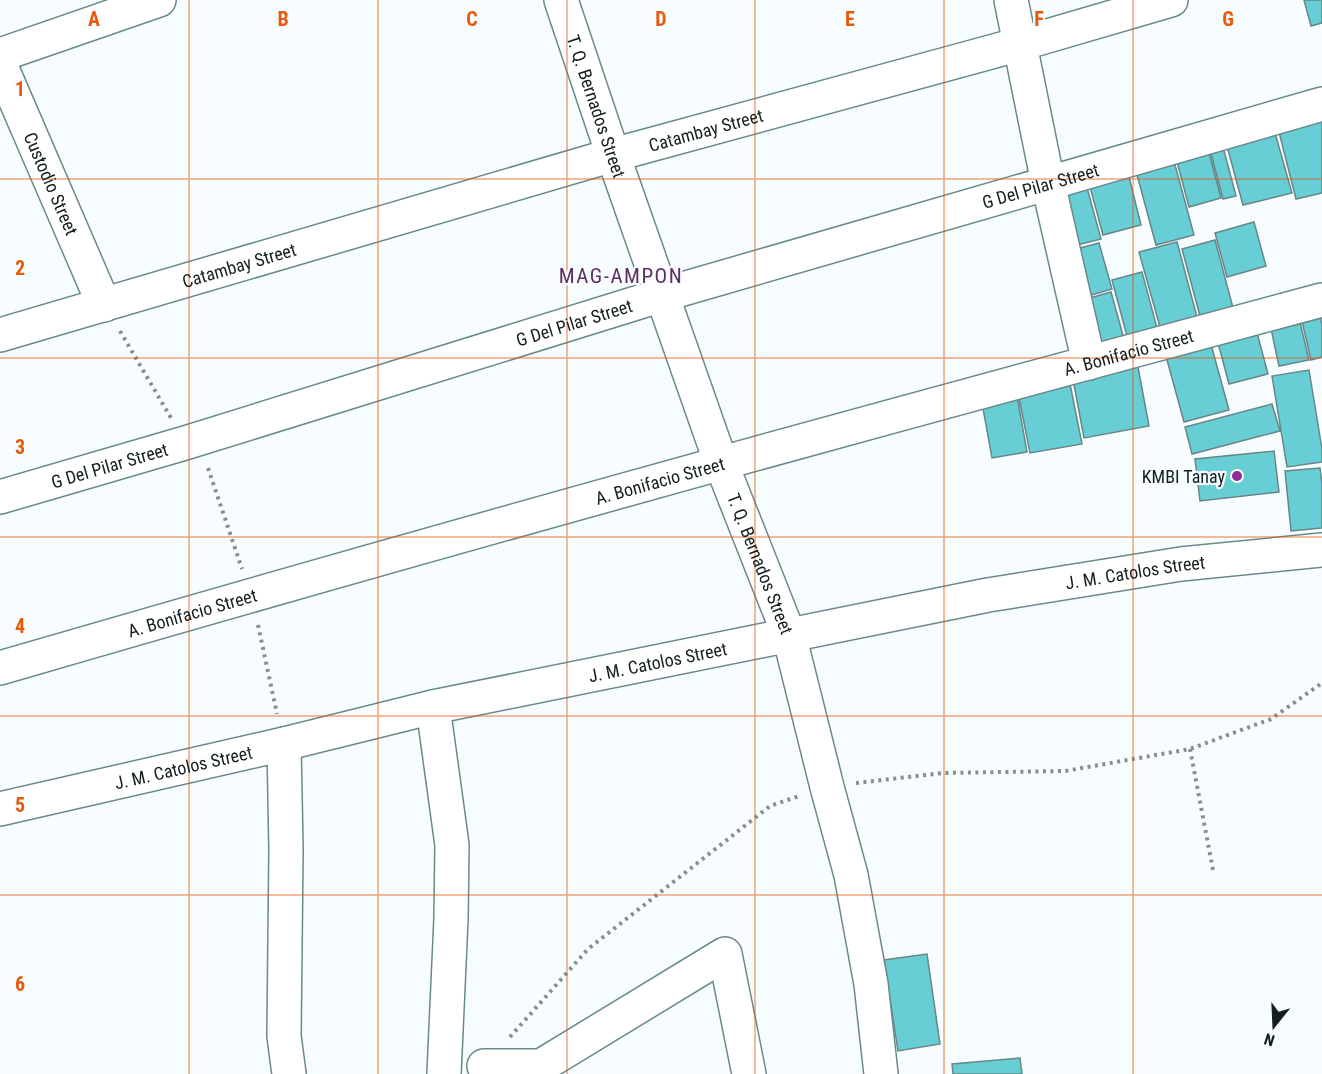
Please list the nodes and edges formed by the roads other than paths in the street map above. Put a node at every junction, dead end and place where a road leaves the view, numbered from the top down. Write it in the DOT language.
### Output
graph roads {
  1 [pos="159,0"];
  2 [pos="561,0"];
  3 [pos="1011,0"];
  4 [pos="1171,0"];
  5 [pos="1020,44"];
  6 [pos="0,55"];
  7 [pos="0,64"];
  8 [pos="1322,104"];
  9 [pos="613,155"];
  10 [pos="1048,183"];
  11 [pos="662,295"];
  12 [pos="1322,300"];
  13 [pos="104,305"];
  14 [pos="0,335"];
  15 [pos="1089,363"];
  16 [pos="721,463"];
  17 [pos="0,497"];
  18 [pos="1322,550"];
  19 [pos="789,635"];
  20 [pos="0,668"];
  21 [pos="433,707"];
  22 [pos="284,744"];
  23 [pos="0,809"];
  24 [pos="484,1066"];
  25 [pos="290,1074"];
  26 [pos="444,1074"];
  27 [pos="749,1074"];
  28 [pos="881,1074"];
  1 -- 6 [label="street"];
  2 -- 9 [label="street, T. Q. Bernados Street"];
  3 -- 5 [label="street"];
  4 -- 5 [label="street, Catambay Street"];
  5 -- 9 [label="street, Catambay Street"];
  5 -- 10 [label="street"];
  7 -- 13 [label="street, Custodio Street"];
  8 -- 10 [label="street, G Del Pilar Street"];
  9 -- 11 [label="street, T. Q. Bernados Street"];
  9 -- 13 [label="street, Catambay Street"];
  10 -- 11 [label="street, G Del Pilar Street"];
  10 -- 15 [label="street"];
  11 -- 16 [label="street, T. Q. Bernados Street"];
  11 -- 17 [label="street, G Del Pilar Street"];
  12 -- 15 [label="street, A. Bonifacio Street"];
  13 -- 14 [label="street, Catambay Street"];
  15 -- 16 [label="street, A. Bonifacio Street"];
  16 -- 19 [label="street, T. Q. Bernados Street"];
  16 -- 20 [label="street, A. Bonifacio Street"];
  18 -- 19 [label="street, J. M. Catolos Street"];
  19 -- 21 [label="street, J. M. Catolos Street"];
  19 -- 28 [label="street, T. Q. Bernados Street"];
  21 -- 22 [label="street, J. M. Catolos Street"];
  21 -- 26 [label="street"];
  22 -- 23 [label="street, J. M. Catolos Street"];
  22 -- 25 [label="street"];
  24 -- 27 [label="street"];
}
